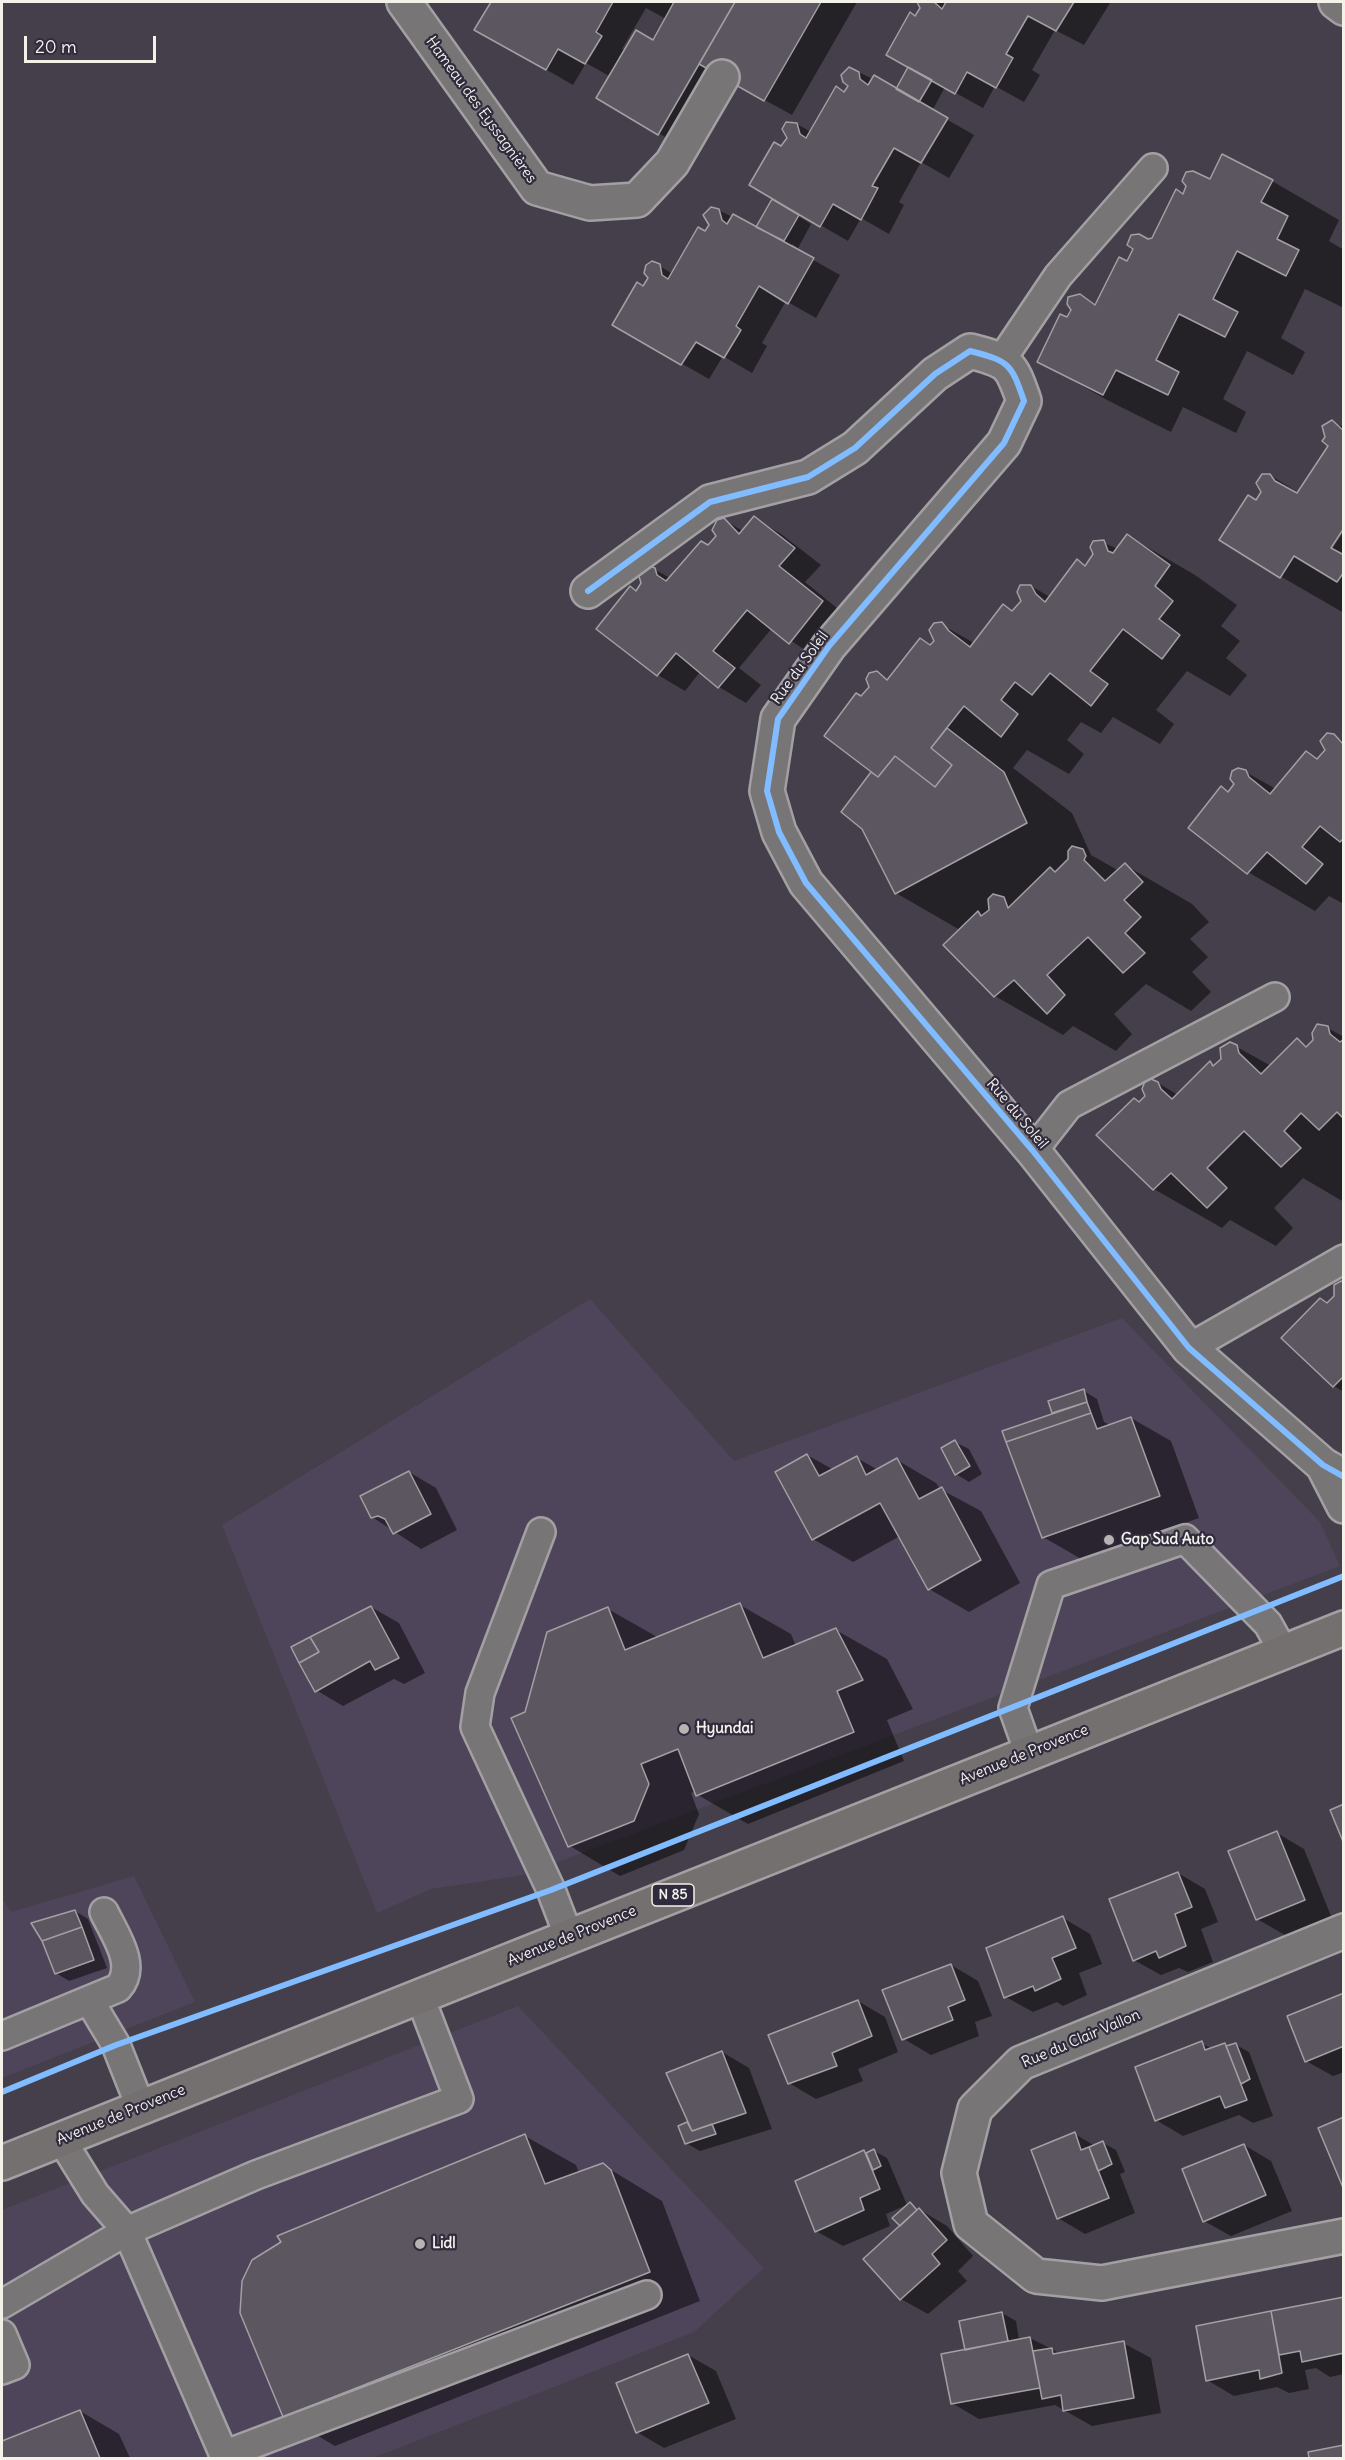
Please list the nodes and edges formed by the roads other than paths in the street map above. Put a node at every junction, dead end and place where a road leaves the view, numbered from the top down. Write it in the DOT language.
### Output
graph roads {
  1 [pos="404,2"];
  2 [pos="1336,2"];
  3 [pos="1344,8"];
  4 [pos="722,77"];
  5 [pos="1153,168"];
  6 [pos="1002,359"];
  7 [pos="588,591"];
  8 [pos="1275,997"];
  9 [pos="1033,1151"];
  10 [pos="1344,1259"];
  11 [pos="1189,1348"];
  12 [pos="1334,1471"];
  13 [pos="1344,1506"];
  14 [pos="541,1532"];
  15 [pos="1344,1628"];
  16 [pos="1283,1651"];
  17 [pos="1029,1753"];
  18 [pos="105,1912"];
  19 [pos="1344,1931"];
  20 [pos="569,1937"];
  21 [pos="420,1997"];
  22 [pos="89,2000"];
  23 [pos="2,2036"];
  24 [pos="141,2108"];
  25 [pos="61,2139"];
  26 [pos="2,2163"];
  27 [pos="127,2231"];
  28 [pos="1344,2236"];
  29 [pos="647,2295"];
  30 [pos="2,2304"];
  31 [pos="2,2334"];
  32 [pos="2,2370"];
  1 -- 4 [label="street, Hameau des Eyssagnières"];
  2 -- 3 [label="street"];
  5 -- 6 [label="lane"];
  6 -- 7 [label="street"];
  6 -- 9 [label="street, Rue du Soleil"];
  8 -- 9 [label="lane"];
  9 -- 11 [label="street, Rue du Soleil"];
  10 -- 11 [label="lane"];
  11 -- 12 [label="street, Rue du Soleil"];
  12 -- 13 [label="street, Rue du Soleil"];
  14 -- 20 [label="lane"];
  15 -- 16 [label="main road, Avenue de Provence / N 85"];
  16 -- 17 [label="main road, Avenue de Provence / N 85"];
  16 -- 17 [label="lane"];
  17 -- 20 [label="main road, Avenue de Provence / N 85"];
  18 -- 22 [label="lane"];
  19 -- 28 [label="street, Rue du Clair Vallon"];
  20 -- 21 [label="main road, Avenue de Provence / N 85"];
  21 -- 24 [label="main road, Avenue de Provence / N 85"];
  21 -- 27 [label="lane"];
  22 -- 23 [label="lane"];
  22 -- 24 [label="lane"];
  24 -- 25 [label="main road, Avenue de Provence / N 85"];
  25 -- 26 [label="main road, Avenue de Provence / N 85"];
  25 -- 27 [label="lane"];
  27 -- 29 [label="lane"];
  27 -- 30 [label="lane"];
  31 -- 32 [label="lane"];
}
